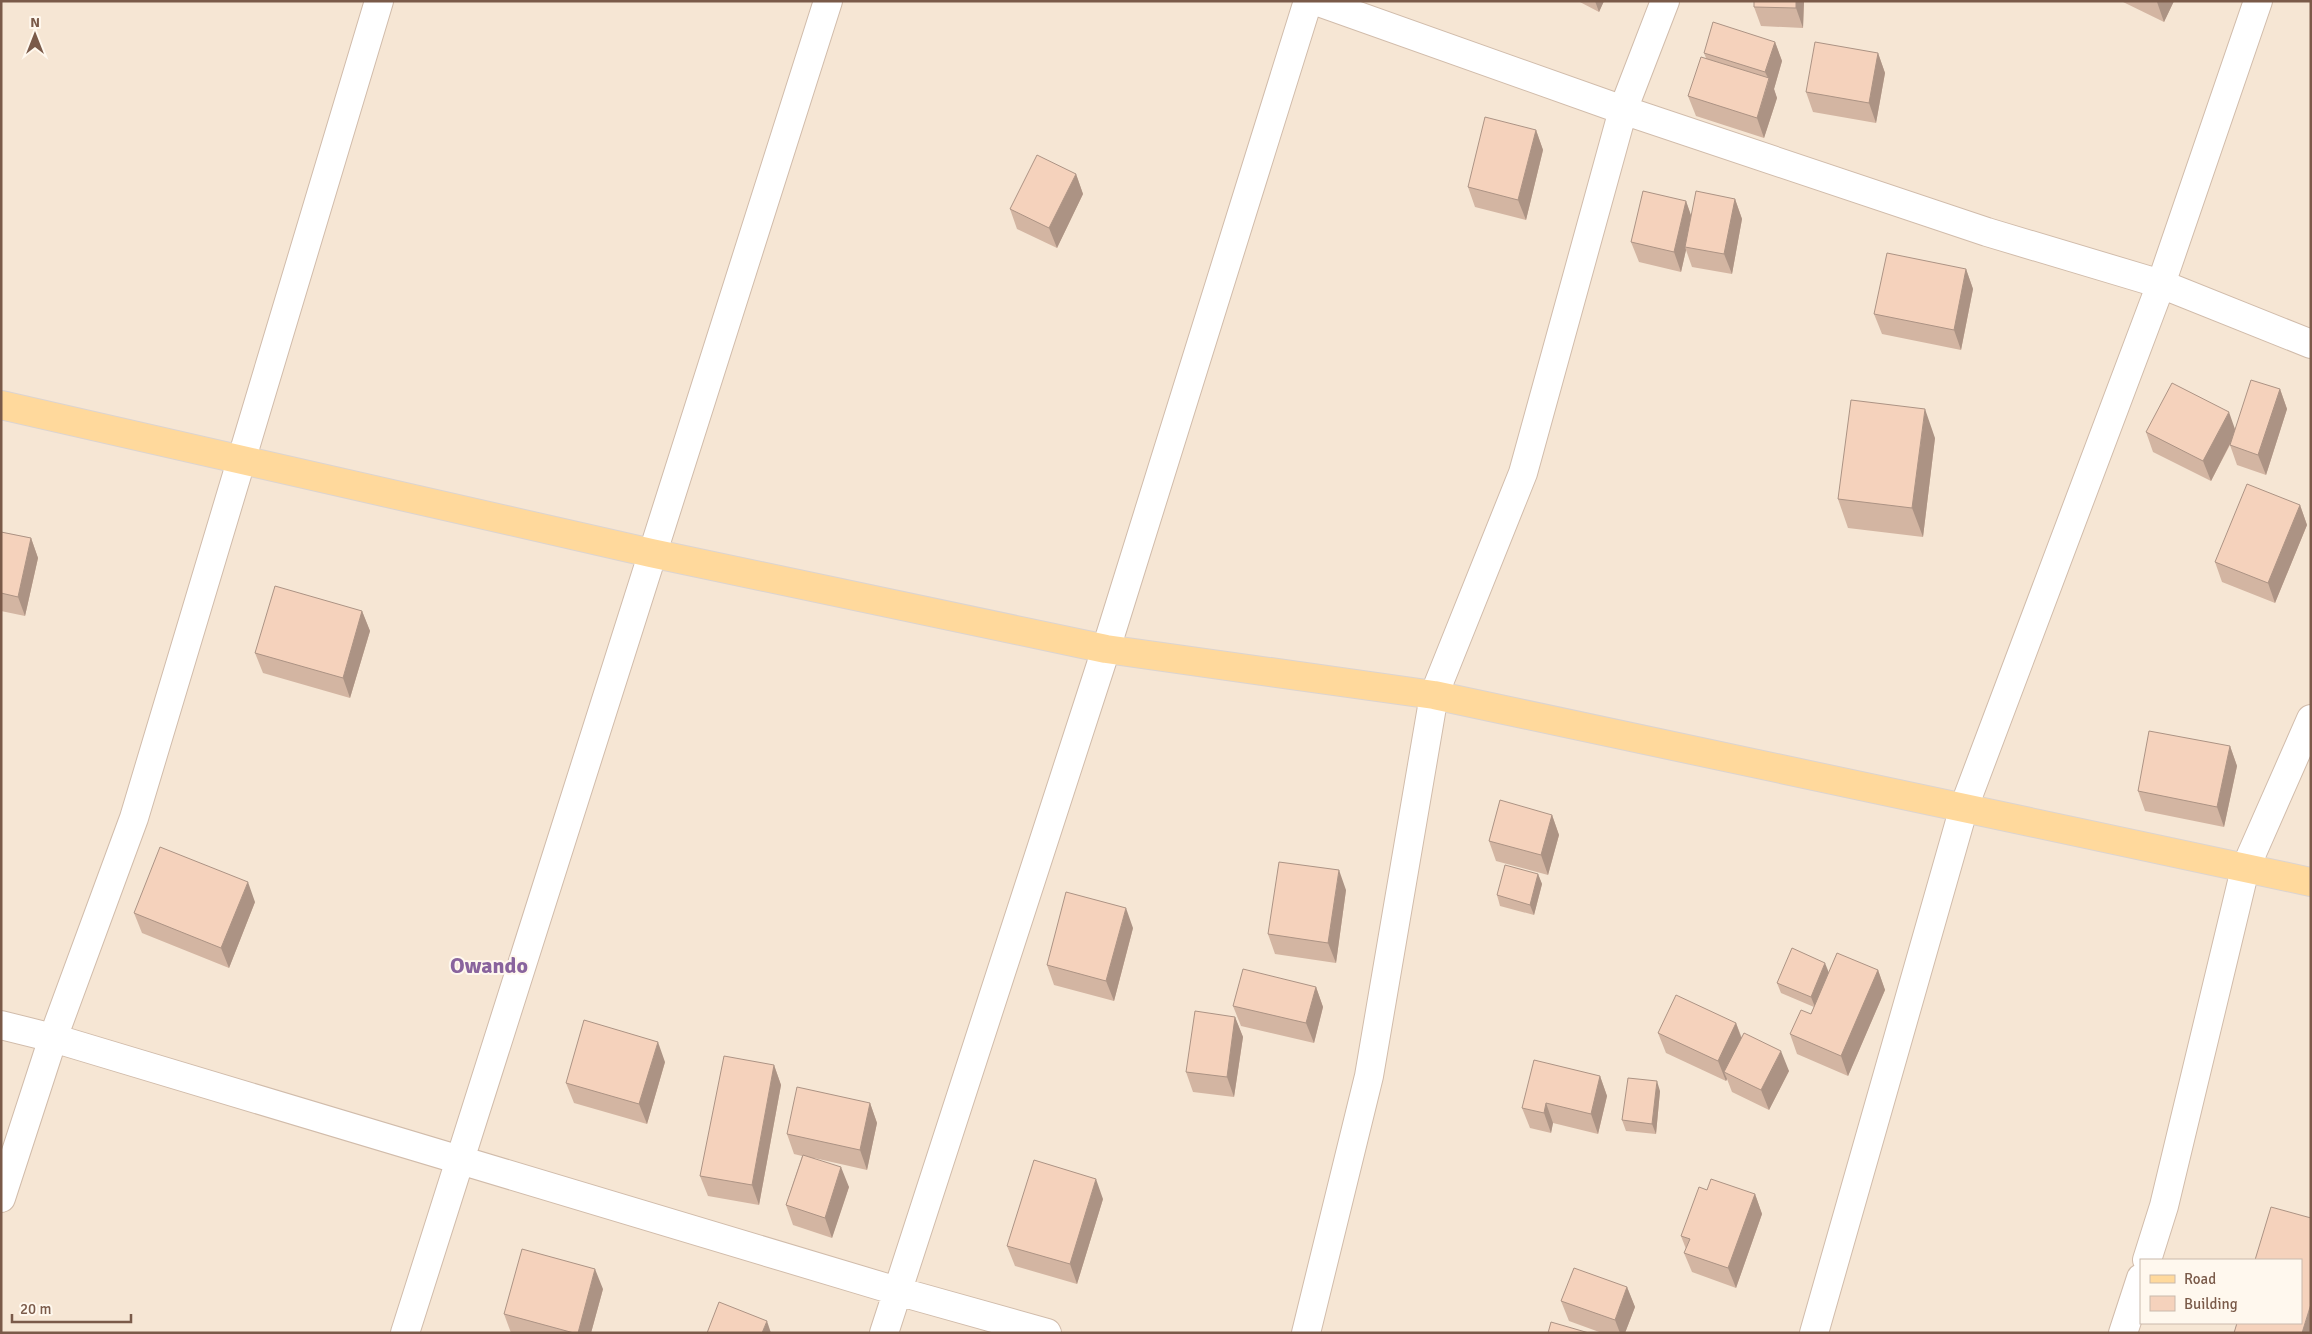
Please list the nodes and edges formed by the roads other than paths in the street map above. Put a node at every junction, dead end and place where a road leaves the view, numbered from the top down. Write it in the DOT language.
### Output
graph roads {
  1 [pos="379,1"];
  2 [pos="828,1"];
  3 [pos="1308,1"];
  4 [pos="1316,1"];
  5 [pos="1665,1"];
  6 [pos="2258,1"];
  7 [pos="1623,110"];
  8 [pos="2161,284"];
  9 [pos="2311,344"];
  10 [pos="1,404"];
  11 [pos="243,460"];
  12 [pos="651,553"];
  13 [pos="1106,650"];
  14 [pos="1434,695"];
  15 [pos="2311,719"];
  16 [pos="1964,806"];
  17 [pos="2245,869"];
  18 [pos="2311,882"];
  19 [pos="1,1025"];
  20 [pos="53,1038"];
  21 [pos="461,1160"];
  22 [pos="1,1198"];
  23 [pos="2147,1259"];
  24 [pos="2140,1281"];
  25 [pos="897,1291"];
  26 [pos="405,1333"];
  27 [pos="884,1333"];
  28 [pos="1048,1333"];
  29 [pos="1306,1333"];
  30 [pos="1814,1333"];
  31 [pos="2123,1333"];
  1 -- 11 [label="street"];
  2 -- 12 [label="street"];
  3 -- 13 [label="street"];
  4 -- 7 [label="street"];
  5 -- 7 [label="street"];
  6 -- 8 [label="street"];
  7 -- 8 [label="street"];
  7 -- 14 [label="street"];
  8 -- 9 [label="street"];
  8 -- 16 [label="street"];
  10 -- 11 [label="main road"];
  11 -- 12 [label="main road"];
  11 -- 20 [label="street"];
  12 -- 13 [label="main road"];
  12 -- 21 [label="street"];
  13 -- 14 [label="main road"];
  13 -- 25 [label="street"];
  14 -- 16 [label="main road"];
  14 -- 29 [label="street"];
  15 -- 17 [label="street"];
  16 -- 17 [label="main road"];
  16 -- 30 [label="street"];
  17 -- 18 [label="main road"];
  17 -- 23 [label="street"];
  19 -- 20 [label="street"];
  20 -- 21 [label="street"];
  20 -- 22 [label="street"];
  21 -- 25 [label="street"];
  21 -- 26 [label="street"];
  24 -- 31 [label="street"];
  25 -- 27 [label="street"];
  25 -- 28 [label="street"];
}
